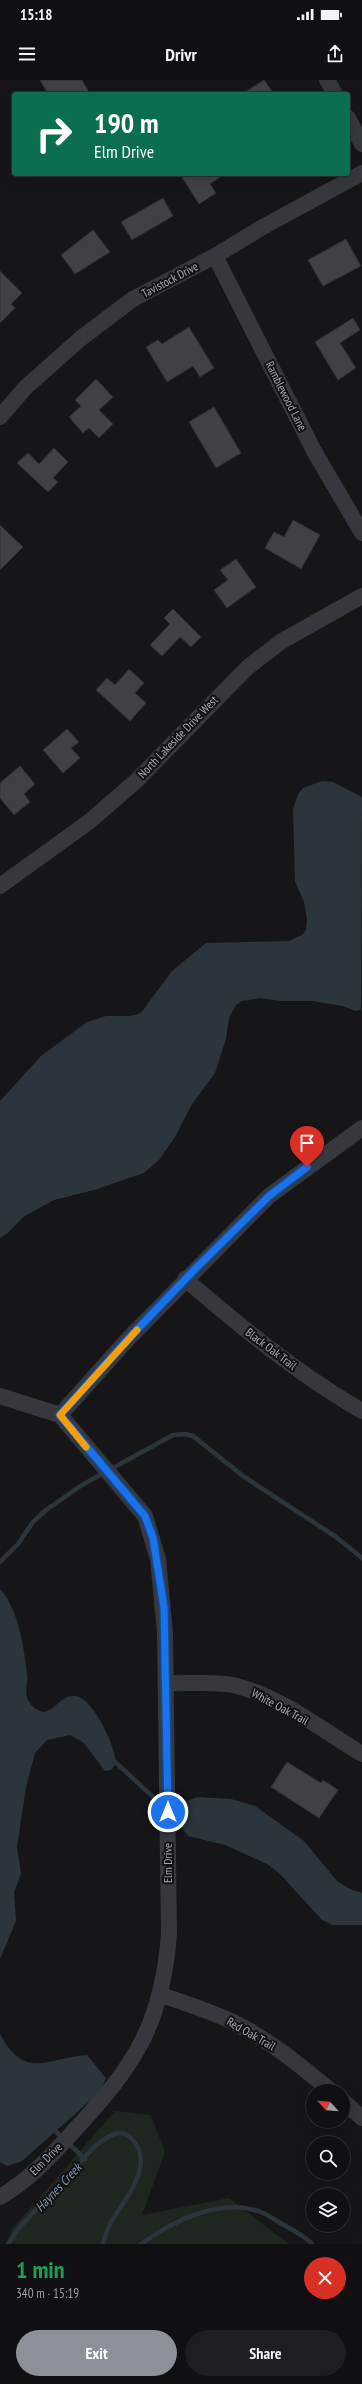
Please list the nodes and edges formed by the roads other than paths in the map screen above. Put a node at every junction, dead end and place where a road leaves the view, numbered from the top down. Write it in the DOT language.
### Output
graph roads {
  1 [pos="327,80"];
  2 [pos="334,92"];
  3 [pos="350,122"];
  4 [pos="362,144"];
  5 [pos="362,173"];
  6 [pos="215,256"];
  7 [pos="0,417"];
  8 [pos="362,533"];
  9 [pos="362,596"];
  10 [pos="0,886"];
  11 [pos="362,1128"];
  12 [pos="185,1279"];
  13 [pos="0,1396"];
  14 [pos="362,1411"];
  15 [pos="60,1415"];
  16 [pos="166,1683"];
  17 [pos="362,1754"];
  18 [pos="161,1995"];
  19 [pos="323,2084"];
  20 [pos="350,2107"];
  21 [pos="362,2118"];
  22 [pos="0,2197"];
  1 -- 2 [label="street"];
  3 -- 4 [label="street"];
  5 -- 6 [label="street, Tavistock Drive"];
  6 -- 7 [label="street, Tavistock Drive"];
  6 -- 8 [label="street, Ramblewood Lane"];
  9 -- 10 [label="street, North Lakeside Drive West"];
  11 -- 12 [label="street"];
  12 -- 14 [label="street, Black Oak Trail"];
  12 -- 15 [label="street"];
  13 -- 15 [label="street"];
  15 -- 16 [label="street, Elm Drive"];
  16 -- 17 [label="street, White Oak Trail"];
  16 -- 18 [label="street, Elm Drive"];
  18 -- 19 [label="street, Red Oak Trail"];
  18 -- 22 [label="street, Elm Drive"];
  20 -- 21 [label="street"];
}
